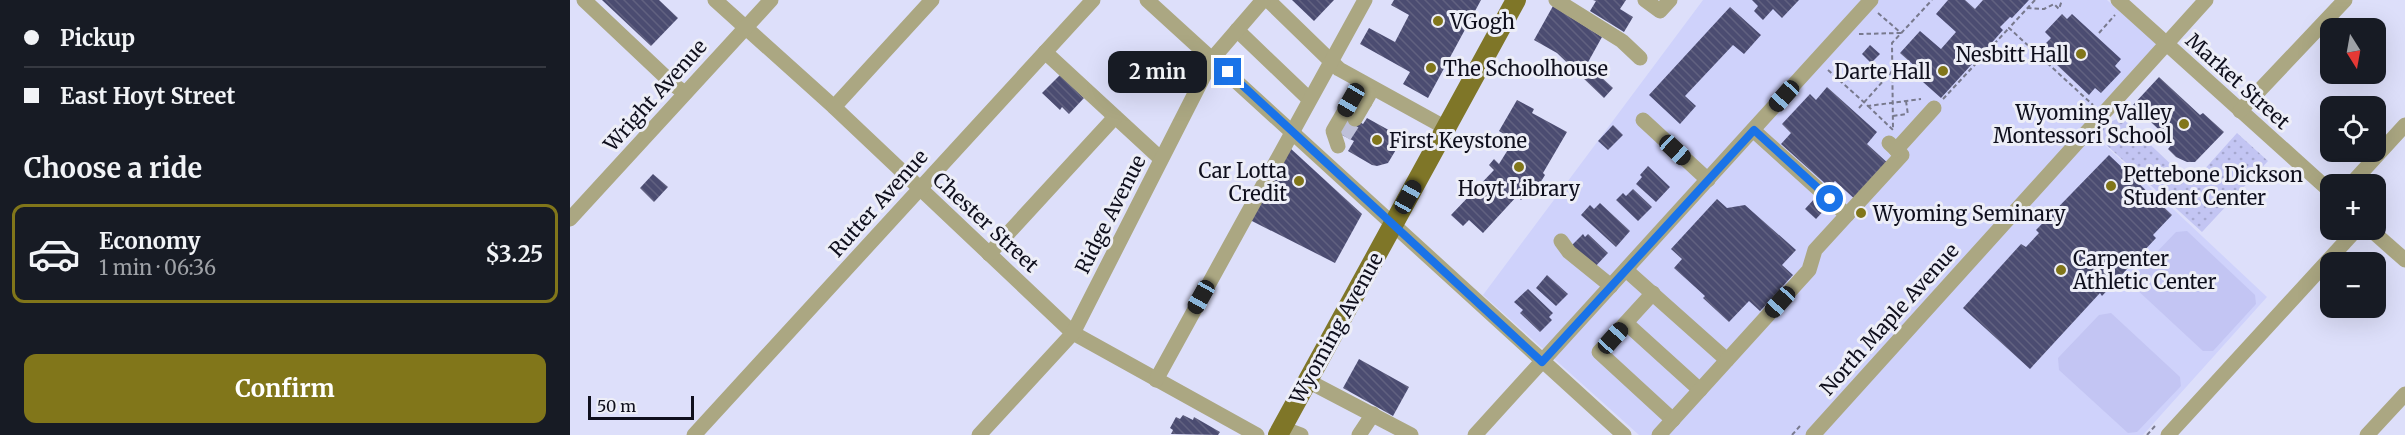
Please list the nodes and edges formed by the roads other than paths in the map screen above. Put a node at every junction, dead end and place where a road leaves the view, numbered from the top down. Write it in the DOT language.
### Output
graph roads {
  1 [pos="584,0"];
  2 [pos="715,0"];
  3 [pos="771,0"];
  4 [pos="932,0"];
  5 [pos="1093,0"];
  6 [pos="1147,0"];
  7 [pos="1263,0"];
  8 [pos="1268,0"];
  9 [pos="1365,0"];
  10 [pos="1556,0"];
  11 [pos="1645,0"];
  12 [pos="1670,0"];
  13 [pos="2206,0"];
  14 [pos="2345,0"];
  15 [pos="1512,1"];
  16 [pos="1876,3"];
  17 [pos="1574,5"];
  18 [pos="2116,8"];
  19 [pos="745,27"];
  20 [pos="1237,30"];
  21 [pos="2165,45"];
  22 [pos="1045,52"];
  23 [pos="1213,58"];
  24 [pos="1640,58"];
  25 [pos="1331,60"];
  26 [pos="1374,88"];
  27 [pos="686,93"];
  28 [pos="1310,99"];
  29 [pos="1365,102"];
  30 [pos="834,107"];
  31 [pos="1934,108"];
  32 [pos="2240,111"];
  33 [pos="1115,117"];
  34 [pos="1355,119"];
  35 [pos="1643,120"];
  36 [pos="2405,125"];
  37 [pos="1446,128"];
  38 [pos="1754,130"];
  39 [pos="1292,131"];
  40 [pos="1161,159"];
  41 [pos="1327,164"];
  42 [pos="2360,174"];
  43 [pos="1708,180"];
  44 [pos="2320,182"];
  45 [pos="920,189"];
  46 [pos="1847,215"];
  47 [pos="570,219"];
  48 [pos="1393,224"];
  49 [pos="2347,240"];
  50 [pos="2383,240"];
  51 [pos="1562,241"];
  52 [pos="989,254"];
  53 [pos="2403,256"];
  54 [pos="1626,270"];
  55 [pos="1611,286"];
  56 [pos="1653,293"];
  57 [pos="1626,323"];
  58 [pos="1073,333"];
  59 [pos="1727,360"];
  60 [pos="1542,362"];
  61 [pos="1156,380"];
  62 [pos="1308,381"];
  63 [pos="1700,390"];
  64 [pos="2405,394"];
  65 [pos="1372,414"];
  66 [pos="1673,420"];
  67 [pos="1280,431"];
  68 [pos="694,435"];
  69 [pos="979,435"];
  70 [pos="1257,435"];
  71 [pos="1301,435"];
  72 [pos="1359,435"];
  73 [pos="1411,435"];
  74 [pos="1475,435"];
  75 [pos="1624,435"];
  76 [pos="1659,435"];
  77 [pos="1813,435"];
  78 [pos="2168,435"];
  79 [pos="2367,435"];
  1 -- 27 [label="street"];
  2 -- 19 [label="street, Chester Street"];
  3 -- 19 [label="street, Wright Avenue"];
  4 -- 30 [label="street"];
  5 -- 22 [label="street, Rutter Avenue"];
  6 -- 23 [label="street"];
  7 -- 20 [label="street, Ridge Avenue"];
  8 -- 25 [label="street"];
  9 -- 25 [label="street"];
  10 -- 17 [label="street"];
  11 -- 12 [label="street"];
  13 -- 21 [label="street, North Maple Avenue"];
  14 -- 32 [label="street"];
  15 -- 37 [label="main road, Wyoming Avenue"];
  16 -- 38 [label="street"];
  17 -- 24 [label="street"];
  18 -- 21 [label="street, Market Street"];
  19 -- 27 [label="street, Wright Avenue"];
  19 -- 30 [label="street, Chester Street"];
  20 -- 23 [label="street, Ridge Avenue"];
  20 -- 28 [label="street"];
  21 -- 32 [label="street, Market Street"];
  21 -- 77 [label="street, North Maple Avenue"];
  22 -- 33 [label="street"];
  22 -- 45 [label="street, Rutter Avenue"];
  23 -- 39 [label="street"];
  23 -- 40 [label="street, Ridge Avenue"];
  25 -- 26 [label="street"];
  25 -- 28 [label="street"];
  26 -- 29 [label="street"];
  26 -- 37 [label="street"];
  27 -- 47 [label="street, Wright Avenue"];
  28 -- 39 [label="street"];
  29 -- 34 [label="street"];
  29 -- 41 [label="street"];
  30 -- 45 [label="street, Chester Street"];
  31 -- 46 [label="street"];
  32 -- 44 [label="street, Market Street"];
  33 -- 40 [label="street"];
  33 -- 52 [label="street"];
  35 -- 43 [label="street"];
  36 -- 42 [label="street"];
  37 -- 48 [label="main road, Wyoming Avenue"];
  38 -- 43 [label="street"];
  38 -- 46 [label="street"];
  39 -- 41 [label="street"];
  39 -- 61 [label="street"];
  40 -- 58 [label="street, Ridge Avenue"];
  41 -- 48 [label="street"];
  43 -- 54 [label="street"];
  45 -- 52 [label="street, Chester Street"];
  45 -- 68 [label="street, Rutter Avenue"];
  46 -- 59 [label="street"];
  48 -- 60 [label="street"];
  48 -- 62 [label="main road, Wyoming Avenue"];
  49 -- 78 [label="street"];
  50 -- 53 [label="street"];
  51 -- 55 [label="street"];
  52 -- 58 [label="street, Chester Street"];
  54 -- 55 [label="street"];
  54 -- 56 [label="street"];
  55 -- 60 [label="street"];
  56 -- 57 [label="street"];
  56 -- 59 [label="street"];
  57 -- 63 [label="street"];
  57 -- 66 [label="street"];
  58 -- 61 [label="street, Chester Street"];
  58 -- 69 [label="street, Ridge Avenue"];
  59 -- 63 [label="street"];
  60 -- 74 [label="street"];
  60 -- 75 [label="street"];
  61 -- 70 [label="street, Chester Street"];
  62 -- 65 [label="street"];
  62 -- 67 [label="main road, Wyoming Avenue"];
  63 -- 66 [label="street"];
  64 -- 79 [label="street"];
  65 -- 72 [label="street"];
  65 -- 73 [label="street"];
  66 -- 76 [label="street"];
  67 -- 71 [label="street"];
}
